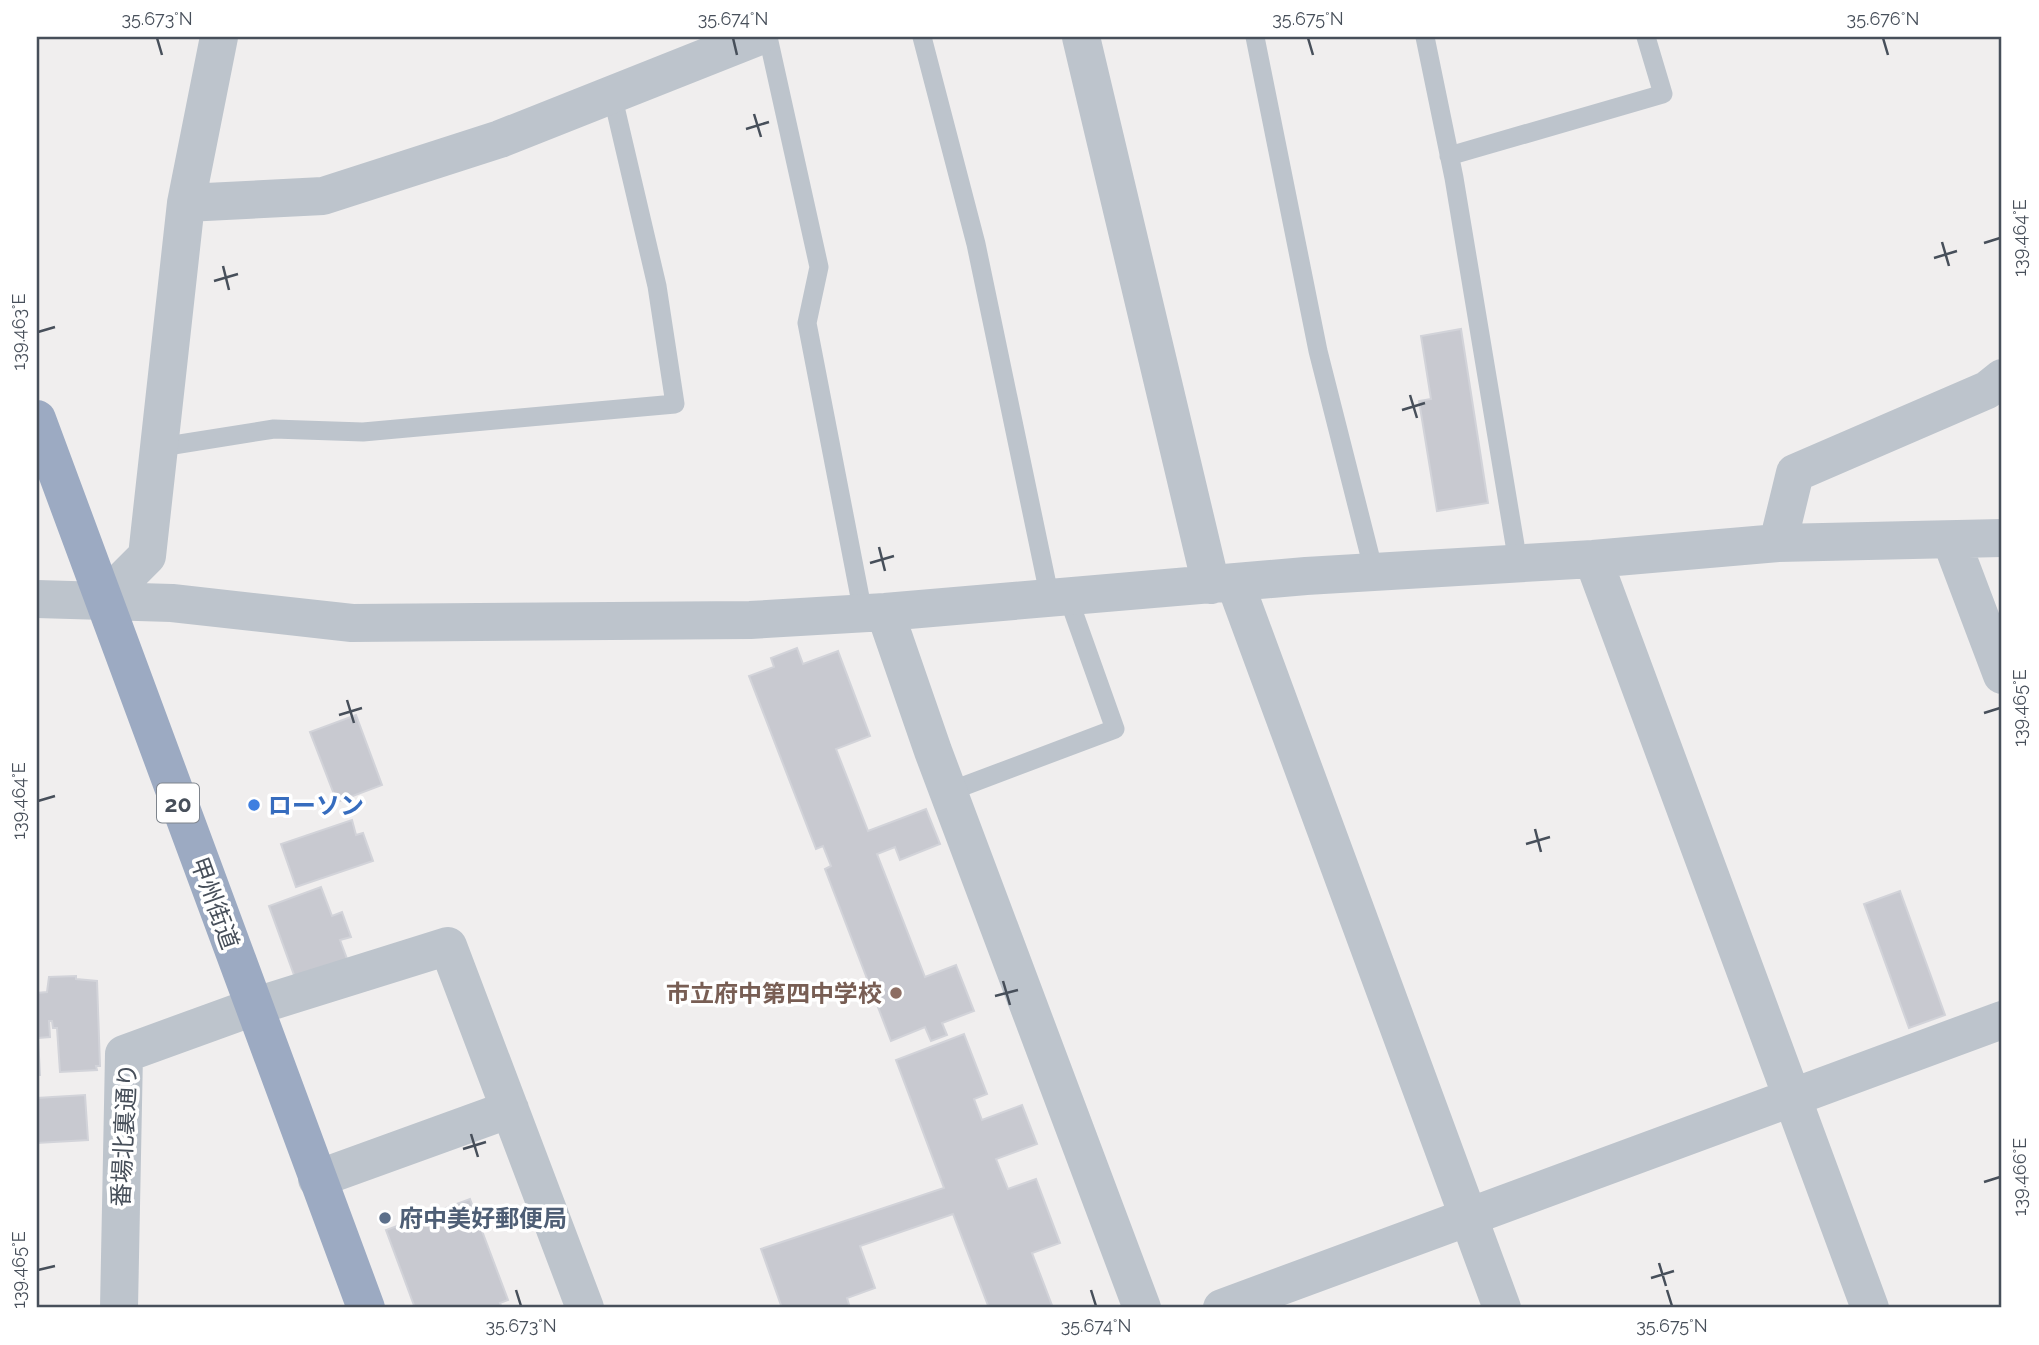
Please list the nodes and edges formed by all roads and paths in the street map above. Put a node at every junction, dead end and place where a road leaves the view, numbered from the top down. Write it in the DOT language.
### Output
graph roads {
  1 [pos="219,37"];
  2 [pos="757,37"];
  3 [pos="768,37"];
  4 [pos="922,37"];
  5 [pos="1080,37"];
  6 [pos="1255,37"];
  7 [pos="1425,37"];
  8 [pos="1646,37"];
  9 [pos="612,94"];
  10 [pos="1449,156"];
  11 [pos="186,203"];
  12 [pos="2002,378"];
  13 [pos="37,419"];
  14 [pos="160,447"];
  15 [pos="2002,538"];
  16 [pos="1951,540"];
  17 [pos="1778,543"];
  18 [pos="1593,559"];
  19 [pos="1518,563"];
  20 [pos="1374,572"];
  21 [pos="1223,584"];
  22 [pos="1059,598"];
  23 [pos="37,599"];
  24 [pos="104,599"];
  25 [pos="874,613"];
  26 [pos="2002,675"];
  27 [pos="948,792"];
  28 [pos="253,1007"];
  29 [pos="2002,1020"];
  30 [pos="1792,1097"];
  31 [pos="510,1109"];
  32 [pos="317,1179"];
  33 [pos="1469,1217"];
  34 [pos="119,1308"];
  35 [pos="366,1308"];
  36 [pos="585,1308"];
  37 [pos="1142,1308"];
  38 [pos="1222,1308"];
  39 [pos="1502,1308"];
  40 [pos="1870,1308"];
  1 -- 11 [label="street"];
  2 -- 9 [label="street"];
  3 -- 25 [label="lane"];
  4 -- 22 [label="lane"];
  5 -- 21 [label="street"];
  6 -- 20 [label="lane"];
  7 -- 10 [label="lane"];
  8 -- 10 [label="lane"];
  9 -- 11 [label="street"];
  9 -- 14 [label="lane"];
  10 -- 19 [label="lane"];
  11 -- 14 [label="street"];
  12 -- 17 [label="street"];
  13 -- 24 [label="highway, 甲州街道 / 20"];
  14 -- 24 [label="street"];
  15 -- 16 [label="street"];
  16 -- 17 [label="street"];
  16 -- 26 [label="street"];
  17 -- 18 [label="street"];
  18 -- 19 [label="street"];
  18 -- 30 [label="street"];
  19 -- 20 [label="street"];
  20 -- 21 [label="street"];
  21 -- 22 [label="street"];
  21 -- 33 [label="street"];
  22 -- 25 [label="street"];
  22 -- 27 [label="lane"];
  23 -- 24 [label="street"];
  24 -- 25 [label="street"];
  24 -- 28 [label="highway, 甲州街道 / 20"];
  25 -- 27 [label="street"];
  27 -- 37 [label="street"];
  28 -- 31 [label="street"];
  28 -- 32 [label="highway, 甲州街道 / 20"];
  28 -- 34 [label="street, 番場北裏通り"];
  29 -- 30 [label="street"];
  30 -- 33 [label="street"];
  30 -- 40 [label="street"];
  31 -- 32 [label="street"];
  31 -- 36 [label="street"];
  32 -- 35 [label="highway, 甲州街道 / 20"];
  33 -- 38 [label="street"];
  33 -- 39 [label="street"];
}
